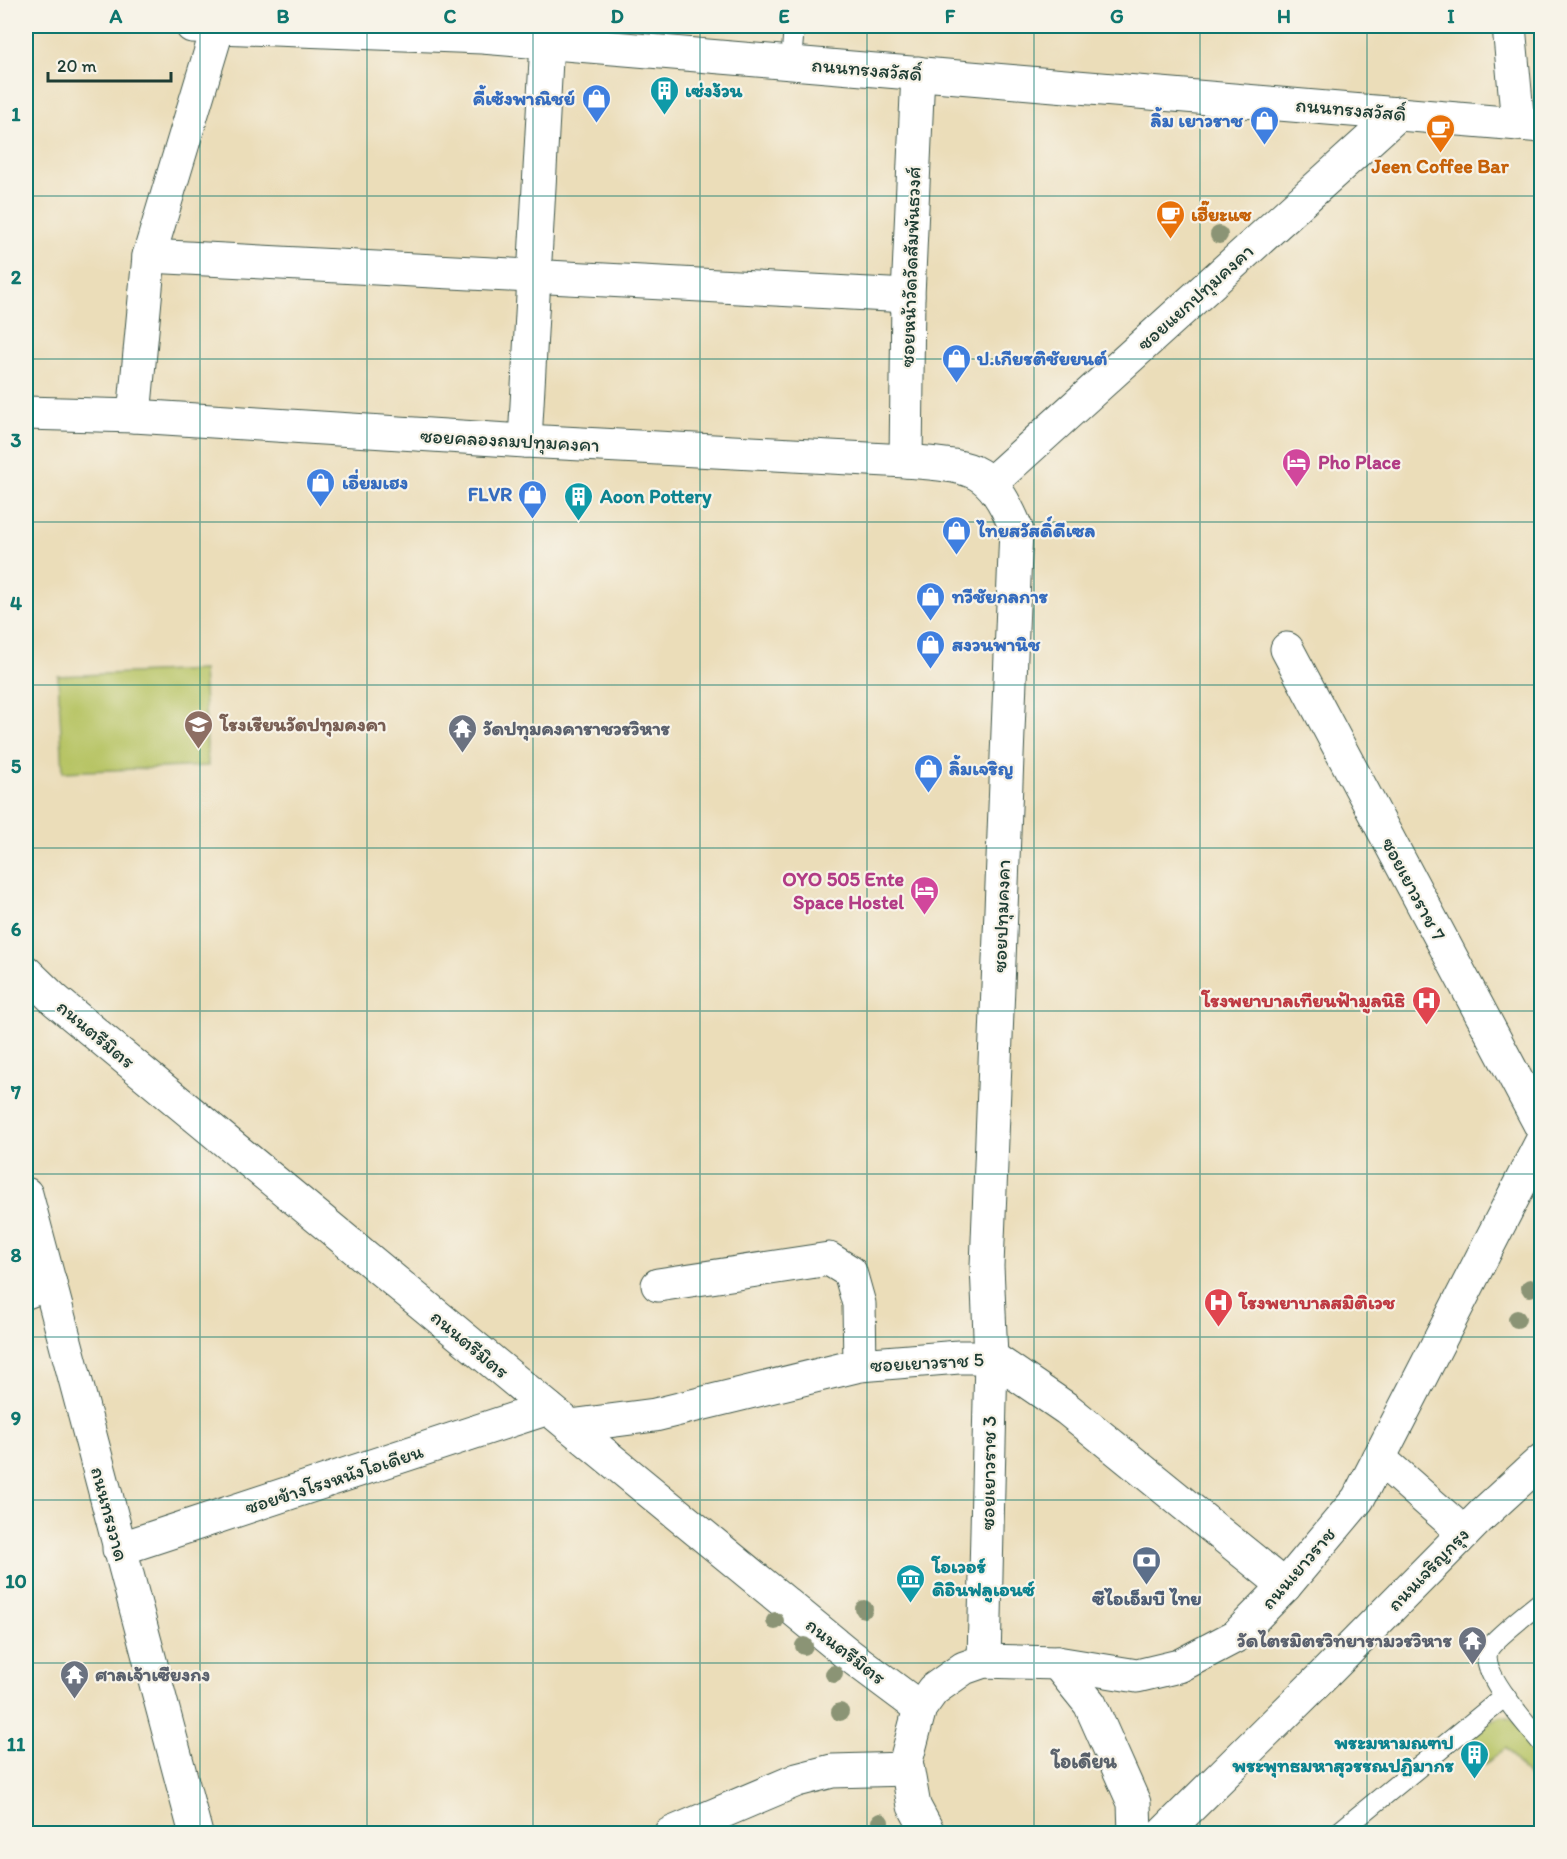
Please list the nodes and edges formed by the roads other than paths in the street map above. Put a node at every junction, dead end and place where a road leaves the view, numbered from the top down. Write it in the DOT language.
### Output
graph roads {
  1 [pos="205,26"];
  2 [pos="794,26"];
  3 [pos="1509,26"];
  4 [pos="482,31"];
  5 [pos="547,42"];
  6 [pos="791,63"];
  7 [pos="918,73"];
  8 [pos="1399,113"];
  9 [pos="1530,125"];
  10 [pos="149,256"];
  11 [pos="533,277"];
  12 [pos="908,296"];
  13 [pos="26,413"];
  14 [pos="134,416"];
  15 [pos="525,441"];
  16 [pos="906,461"];
  17 [pos="991,483"];
  18 [pos="1287,649"];
  19 [pos="26,972"];
  20 [pos="1542,1128"];
  21 [pos="1542,1141"];
  22 [pos="26,1194"];
  23 [pos="658,1285"];
  24 [pos="38,1287"];
  25 [pos="991,1357"];
  26 [pos="860,1365"];
  27 [pos="559,1417"];
  28 [pos="1379,1458"];
  29 [pos="1542,1460"];
  30 [pos="1464,1533"];
  31 [pos="119,1549"];
  32 [pos="1285,1586"];
  33 [pos="1542,1601"];
  34 [pos="984,1661"];
  35 [pos="1057,1663"];
  36 [pos="1505,1696"];
  37 [pos="920,1708"];
  38 [pos="1542,1743"];
  39 [pos="907,1768"];
  40 [pos="196,1833"];
  41 [pos="670,1833"];
  42 [pos="928,1833"];
  43 [pos="1135,1833"];
  44 [pos="1163,1833"];
  45 [pos="1337,1833"];
  1 -- 4 [label="street, ถนนทรงสวัสดิ์"];
  1 -- 10 [label="street"];
  2 -- 6 [label="lane"];
  3 -- 9 [label="street"];
  4 -- 5 [label="street, ถนนทรงสวัสดิ์"];
  5 -- 6 [label="street, ถนนทรงสวัสดิ์"];
  5 -- 11 [label="street"];
  6 -- 7 [label="street, ถนนทรงสวัสดิ์"];
  7 -- 8 [label="street, ถนนทรงสวัสดิ์"];
  7 -- 12 [label="street, ซอยหน้าวัดวัดสัมพันธวงศ์"];
  8 -- 9 [label="street, ถนนทรงสวัสดิ์"];
  8 -- 17 [label="street, ซอยแยกปทุมคงคา"];
  10 -- 11 [label="street"];
  10 -- 14 [label="street"];
  11 -- 12 [label="street"];
  11 -- 15 [label="street"];
  12 -- 16 [label="street, ซอยหน้าวัดวัดสัมพันธวงศ์"];
  13 -- 14 [label="street, ซอยคลองถมปทุมคงคา"];
  14 -- 15 [label="street, ซอยคลองถมปทุมคงคา"];
  15 -- 16 [label="street, ซอยคลองถมปทุมคงคา"];
  16 -- 17 [label="street, ซอยคลองถมปทุมคงคา"];
  17 -- 25 [label="street, ซอยปทุมคงคา"];
  18 -- 20 [label="street, ซอยเยาวราช 7"];
  19 -- 27 [label="street, ถนนตรีมิตร"];
  21 -- 28 [label="street, ถนนเยาวราช"];
  22 -- 24 [label="street, ถนนทรงวาด"];
  23 -- 26 [label="street"];
  24 -- 31 [label="street, ถนนทรงวาด"];
  25 -- 26 [label="street, ซอยเยาวราช 5"];
  25 -- 32 [label="street, ซอยเยาวราช 5"];
  25 -- 34 [label="street, ซอยเยาวราช 3"];
  26 -- 27 [label="street, ซอยเยาวราช 5"];
  27 -- 31 [label="street, ซอยข้างโรงหนังโอเดียน"];
  27 -- 37 [label="street, ถนนตรีมิตร"];
  28 -- 30 [label="street"];
  28 -- 32 [label="street, ถนนเยาวราช"];
  29 -- 30 [label="street, ถนนเจริญกรุง"];
  30 -- 44 [label="street, ถนนเจริญกรุง"];
  31 -- 40 [label="street, ถนนทรงวาด"];
  32 -- 35 [label="street, ถนนเยาวราช"];
  33 -- 36 [label="lane"];
  34 -- 35 [label="street, ถนนเยาวราช"];
  34 -- 37 [label="street, ถนนเยาวราช"];
  35 -- 43 [label="street"];
  36 -- 38 [label="lane"];
  36 -- 45 [label="lane"];
  37 -- 39 [label="street, ถนนเยาวราช"];
  39 -- 41 [label="street"];
  39 -- 42 [label="street, ถนนเยาวราช"];
}
